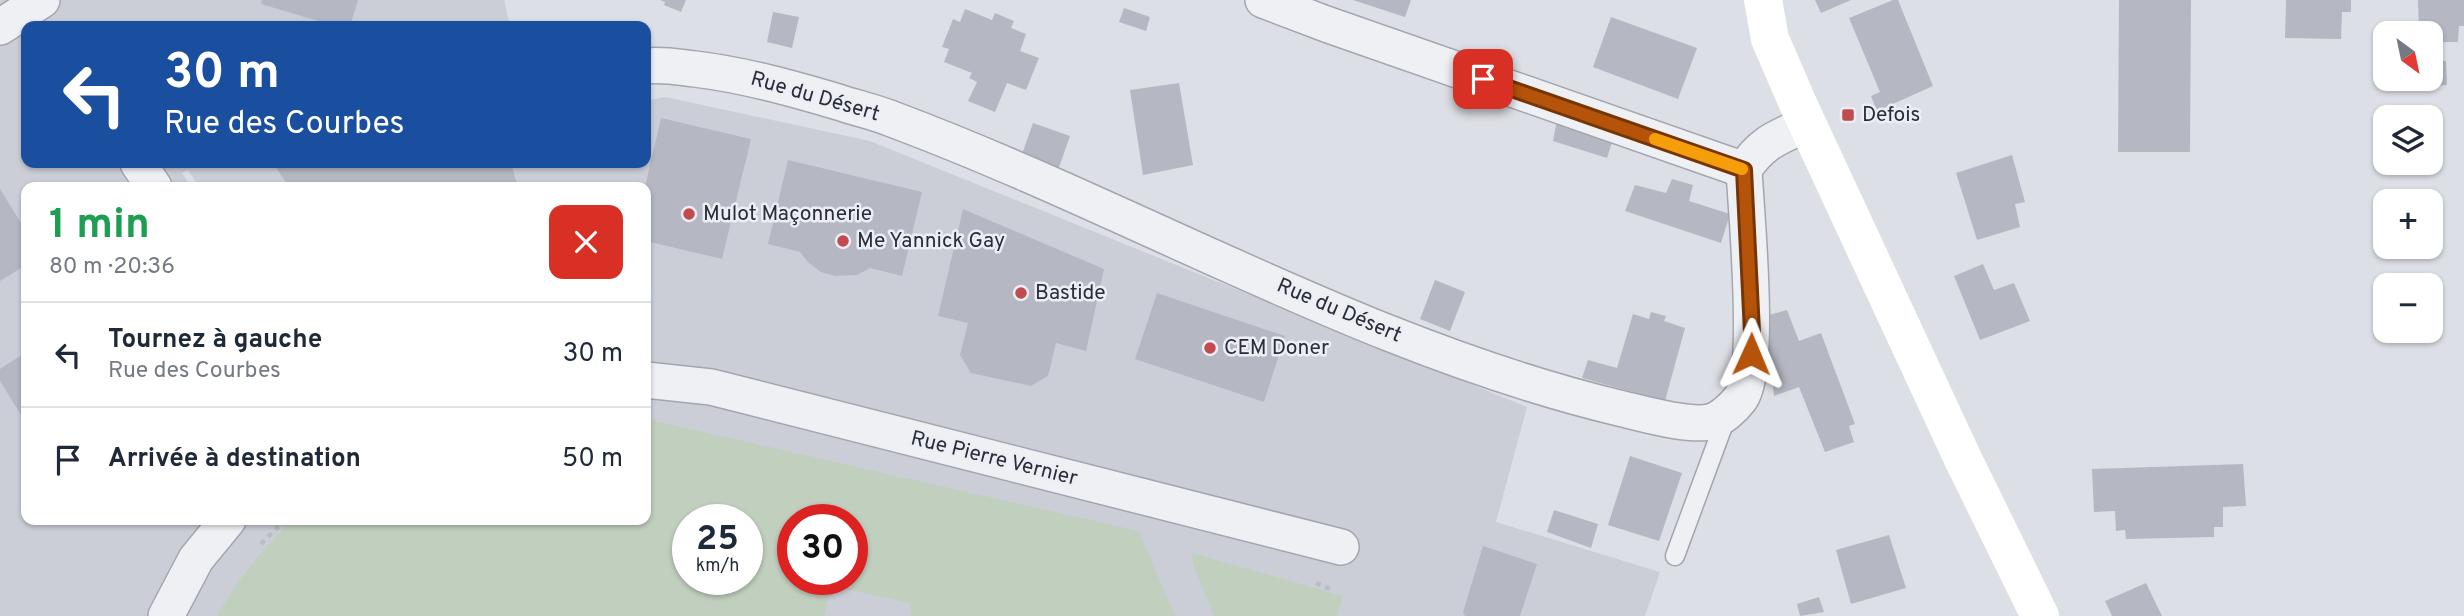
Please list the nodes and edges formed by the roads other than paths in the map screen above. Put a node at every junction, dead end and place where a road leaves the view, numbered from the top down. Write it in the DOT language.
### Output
graph roads {
  1 [pos="1263,0"];
  2 [pos="1741,0"];
  3 [pos="1763,0"];
  4 [pos="41,11"];
  5 [pos="0,27"];
  6 [pos="1770,39"];
  7 [pos="651,66"];
  8 [pos="1807,124"];
  9 [pos="1744,170"];
  10 [pos="651,381"];
  11 [pos="1728,412"];
  12 [pos="224,525"];
  13 [pos="1341,547"];
  14 [pos="1675,556"];
  15 [pos="166,616"];
  16 [pos="2039,616"];
  1 -- 9 [label="street"];
  2 -- 6 [label="main road"];
  3 -- 6 [label="main road"];
  4 -- 5 [label="street"];
  6 -- 8 [label="main road"];
  7 -- 11 [label="street, Rue du Désert"];
  8 -- 9 [label="street"];
  8 -- 16 [label="main road"];
  9 -- 11 [label="street"];
  10 -- 13 [label="street, Rue Pierre Vernier"];
  11 -- 14 [label="lane"];
  12 -- 15 [label="street"];
}
